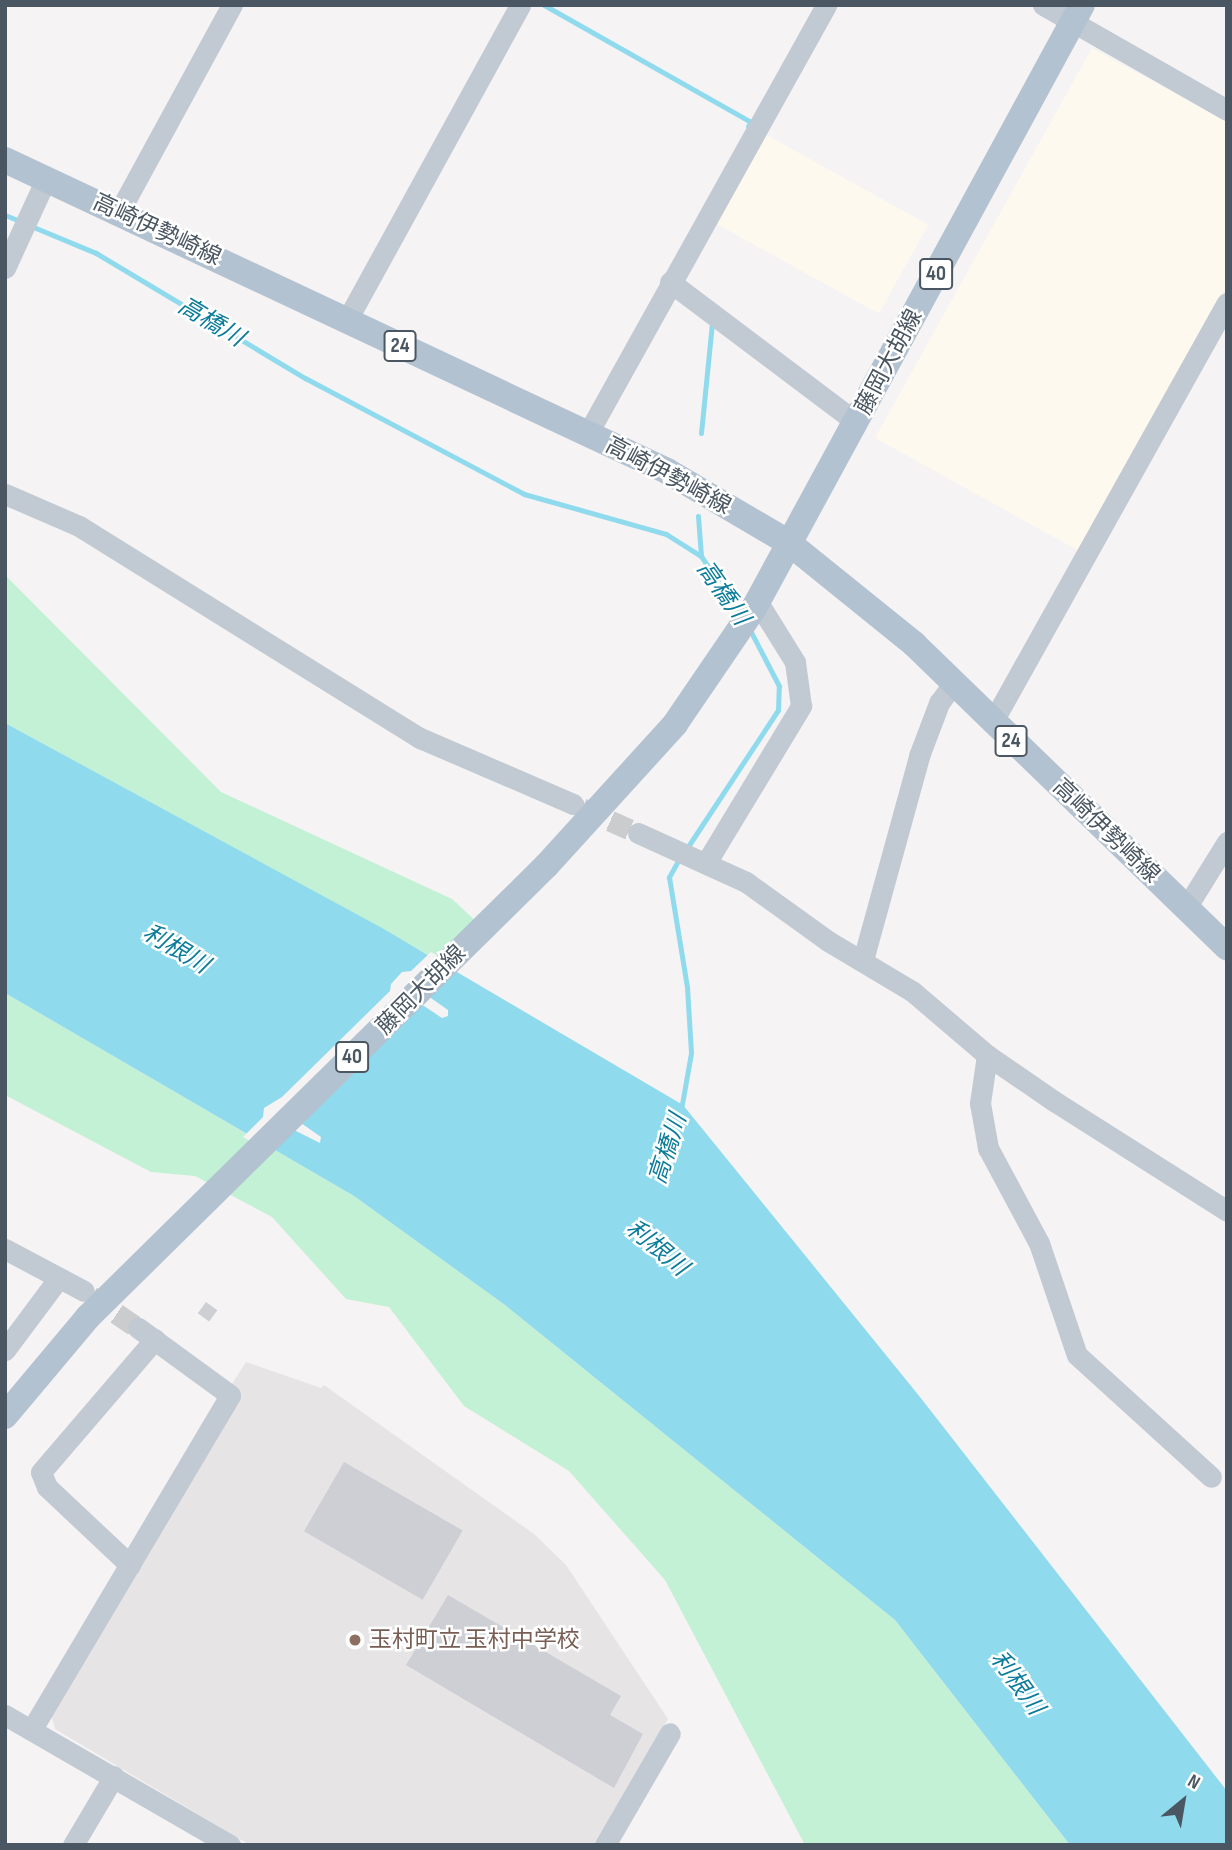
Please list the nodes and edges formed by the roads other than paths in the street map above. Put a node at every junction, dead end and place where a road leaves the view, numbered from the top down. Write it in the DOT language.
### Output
graph roads {
  1 [pos="232,5"];
  2 [pos="520,5"];
  3 [pos="826,5"];
  4 [pos="1043,5"];
  5 [pos="1077,14"];
  6 [pos="1227,110"];
  7 [pos="5,160"];
  8 [pos="46,179"];
  9 [pos="119,212"];
  10 [pos="5,268"];
  11 [pos="670,282"];
  12 [pos="1227,303"];
  13 [pos="347,320"];
  14 [pos="856,422"];
  15 [pos="588,433"];
  16 [pos="5,494"];
  17 [pos="789,543"];
  18 [pos="756,604"];
  19 [pos="953,684"];
  20 [pos="992,723"];
  21 [pos="573,804"];
  22 [pos="638,833"];
  23 [pos="1227,842"];
  24 [pos="700,860"];
  25 [pos="1186,908"];
  26 [pos="1227,947"];
  27 [pos="863,960"];
  28 [pos="987,1055"];
  29 [pos="1227,1211"];
  30 [pos="5,1249"];
  31 [pos="58,1279"];
  32 [pos="84,1291"];
  33 [pos="5,1350"];
  34 [pos="5,1416"];
  35 [pos="1211,1477"];
  36 [pos="130,1565"];
  37 [pos="5,1715"];
  38 [pos="32,1729"];
  39 [pos="670,1733"];
  40 [pos="114,1776"];
  41 [pos="74,1845"];
  42 [pos="230,1845"];
  43 [pos="605,1845"];
  1 -- 9 [label="street"];
  2 -- 13 [label="street"];
  3 -- 11 [label="street"];
  4 -- 5 [label="street"];
  5 -- 6 [label="street"];
  5 -- 14 [label="main road, 藤岡大胡線 / 40"];
  7 -- 8 [label="main road, 高崎伊勢崎線 / 24"];
  8 -- 9 [label="main road, 高崎伊勢崎線 / 24"];
  8 -- 10 [label="street"];
  9 -- 13 [label="main road, 高崎伊勢崎線 / 24"];
  11 -- 14 [label="street"];
  11 -- 15 [label="street"];
  12 -- 20 [label="street"];
  13 -- 15 [label="main road, 高崎伊勢崎線 / 24"];
  14 -- 17 [label="main road, 藤岡大胡線 / 40"];
  15 -- 17 [label="main road, 高崎伊勢崎線 / 24"];
  16 -- 21 [label="street"];
  17 -- 18 [label="main road, 藤岡大胡線 / 40"];
  17 -- 19 [label="main road, 高崎伊勢崎線 / 24"];
  18 -- 24 [label="street"];
  18 -- 34 [label="main road, 藤岡大胡線 / 40"];
  19 -- 20 [label="main road, 高崎伊勢崎線 / 24"];
  19 -- 27 [label="street"];
  20 -- 25 [label="main road, 高崎伊勢崎線 / 24"];
  22 -- 24 [label="street"];
  23 -- 25 [label="street"];
  24 -- 27 [label="street"];
  25 -- 26 [label="main road, 高崎伊勢崎線 / 24"];
  27 -- 28 [label="street"];
  28 -- 29 [label="street"];
  28 -- 35 [label="street"];
  30 -- 31 [label="street"];
  31 -- 32 [label="street"];
  31 -- 33 [label="street"];
  36 -- 36 [label="street"];
  36 -- 38 [label="street"];
  37 -- 38 [label="street"];
  38 -- 40 [label="street"];
  39 -- 43 [label="street"];
  40 -- 41 [label="street"];
  40 -- 42 [label="street"];
}
